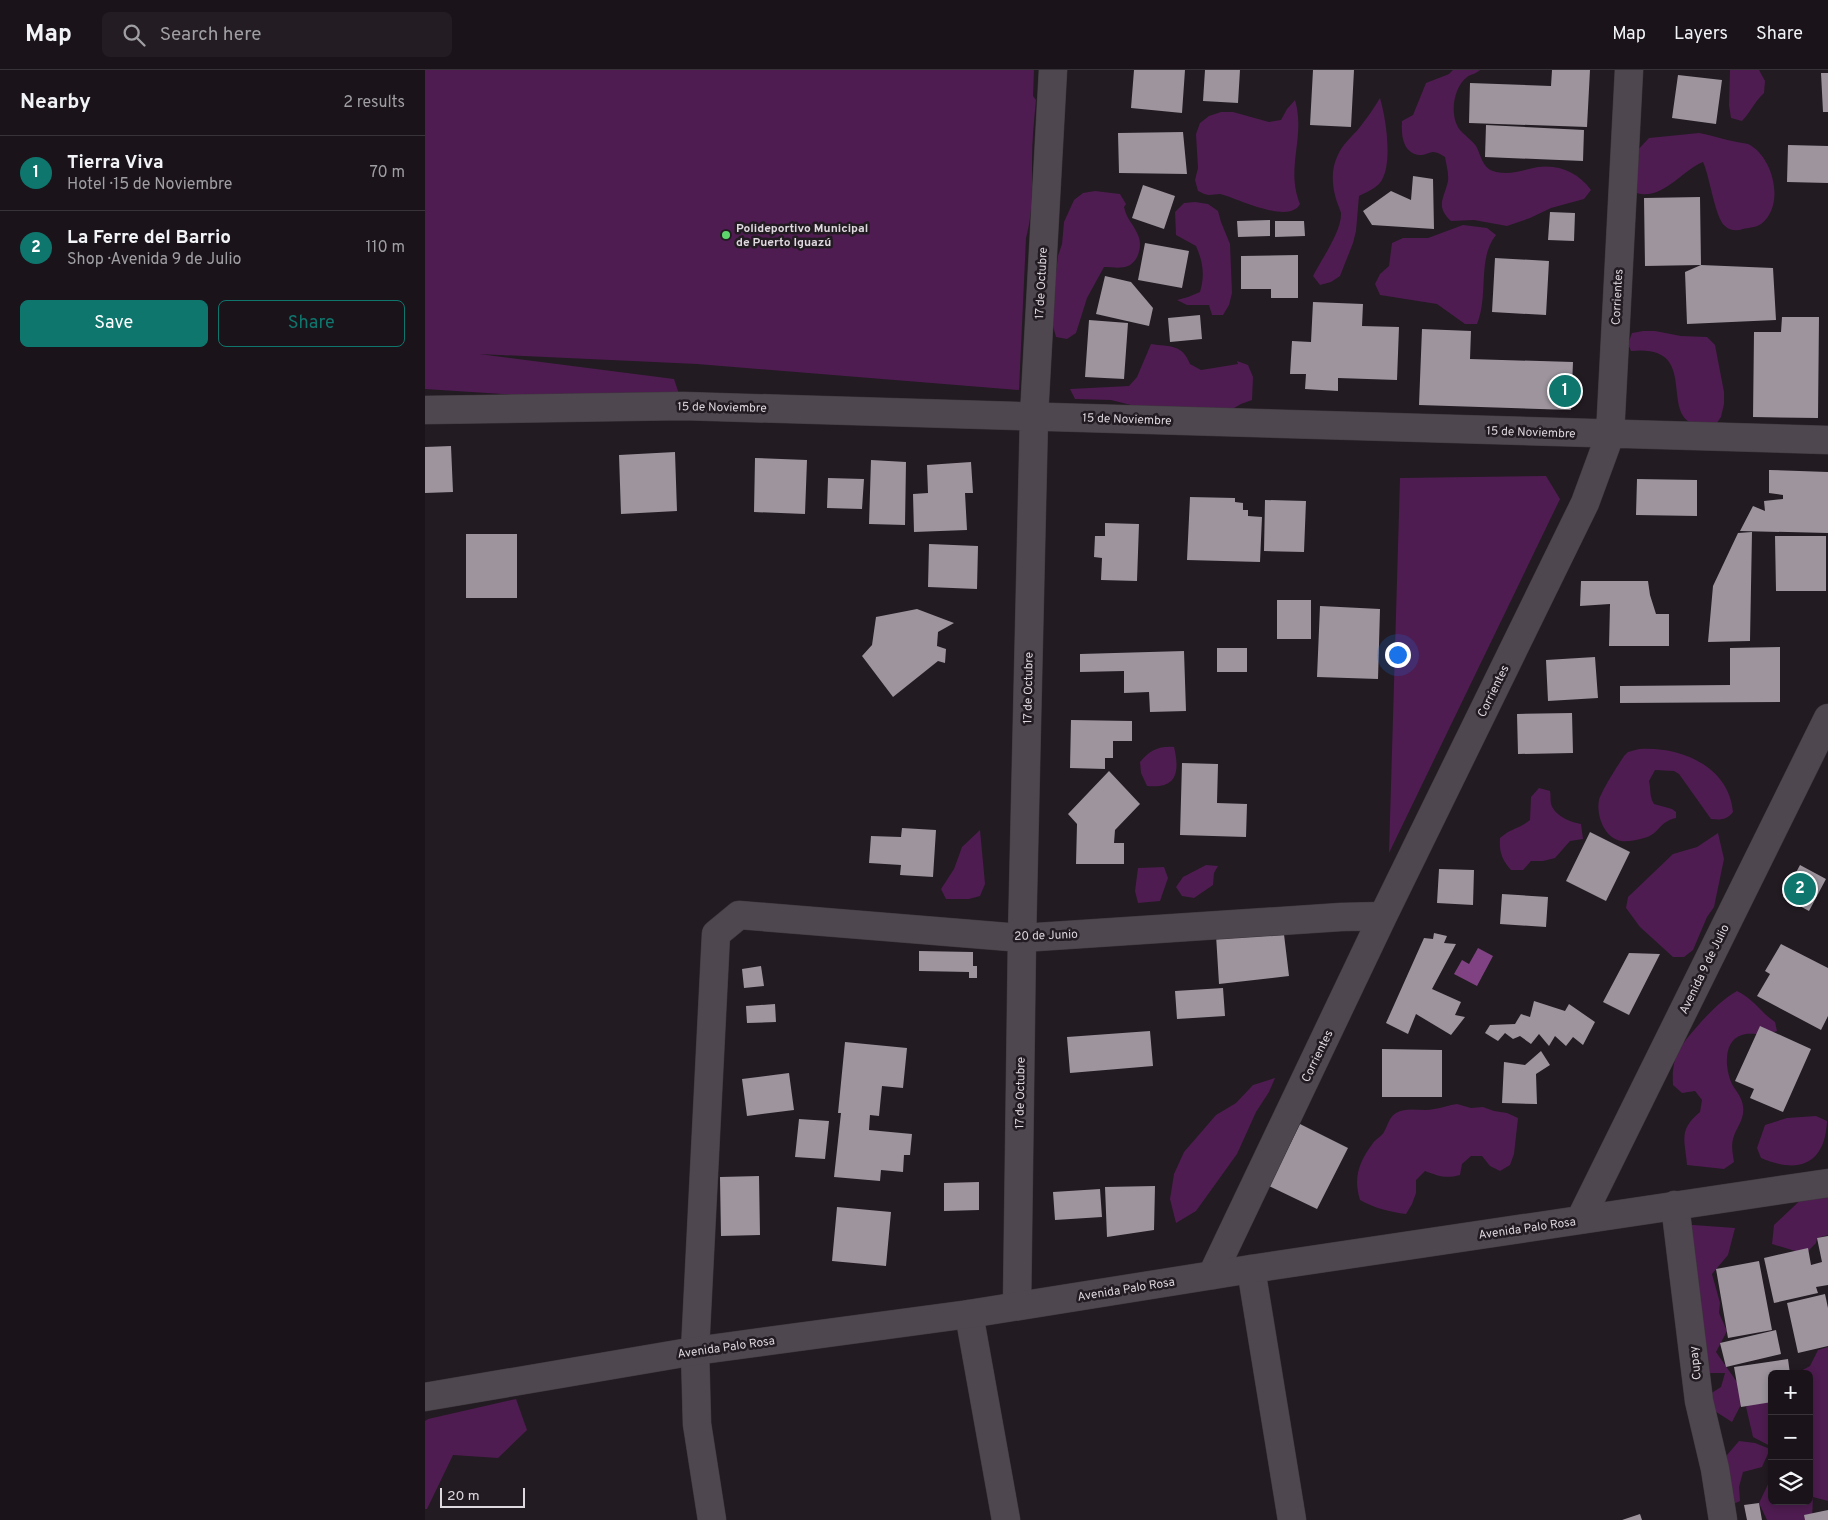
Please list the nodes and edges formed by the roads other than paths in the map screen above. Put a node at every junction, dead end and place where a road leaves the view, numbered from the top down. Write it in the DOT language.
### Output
graph roads {
  1 [pos="1053,70"];
  2 [pos="1629,70"];
  3 [pos="425,410"];
  4 [pos="1034,416"];
  5 [pos="1610,435"];
  6 [pos="1828,440"];
  7 [pos="1828,718"];
  8 [pos="1383,916"];
  9 [pos="1022,938"];
  10 [pos="1828,1183"];
  11 [pos="1675,1205"];
  12 [pos="1580,1220"];
  13 [pos="1251,1269"];
  14 [pos="1212,1275"];
  15 [pos="1017,1306"];
  16 [pos="969,1314"];
  17 [pos="695,1351"];
  18 [pos="425,1397"];
  19 [pos="712,1520"];
  20 [pos="1006,1520"];
  21 [pos="1292,1520"];
  22 [pos="1723,1520"];
  1 -- 4 [label="street, 17 de Octubre"];
  2 -- 5 [label="street, Corrientes"];
  3 -- 4 [label="street, 15 de Noviembre"];
  4 -- 5 [label="street, 15 de Noviembre"];
  4 -- 9 [label="street, 17 de Octubre"];
  5 -- 6 [label="street, 15 de Noviembre"];
  5 -- 8 [label="street, Corrientes"];
  7 -- 12 [label="street, Avenida 9 de Julio"];
  8 -- 9 [label="street, 20 de Junio"];
  8 -- 14 [label="street, Corrientes"];
  9 -- 15 [label="street, 17 de Octubre"];
  9 -- 17 [label="street, 20 de Junio"];
  10 -- 11 [label="street, Avenida Palo Rosa"];
  11 -- 12 [label="street, Avenida Palo Rosa"];
  11 -- 22 [label="street, Cupay"];
  12 -- 13 [label="street, Avenida Palo Rosa"];
  13 -- 14 [label="street, Avenida Palo Rosa"];
  13 -- 21 [label="street"];
  14 -- 15 [label="street, Avenida Palo Rosa"];
  15 -- 16 [label="street, Avenida Palo Rosa"];
  16 -- 17 [label="street, Avenida Palo Rosa"];
  16 -- 20 [label="street"];
  17 -- 18 [label="street, Avenida Palo Rosa"];
  17 -- 19 [label="street"];
}
